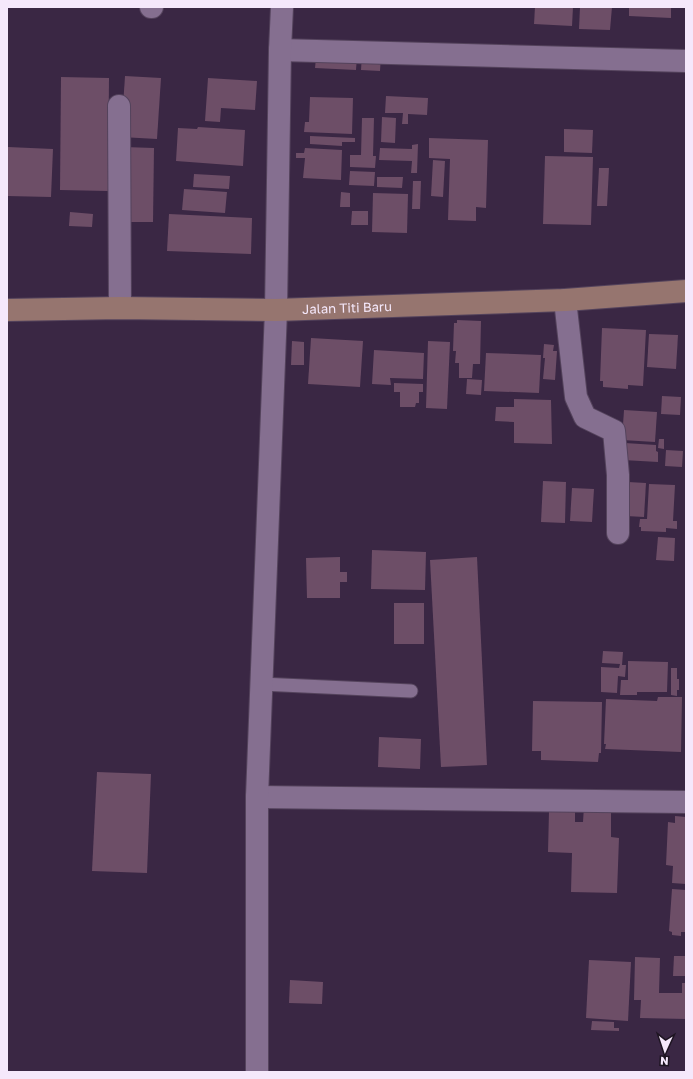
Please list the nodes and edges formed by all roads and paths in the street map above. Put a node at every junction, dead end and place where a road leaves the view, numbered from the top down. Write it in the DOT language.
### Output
graph roads {
  1 [pos="282,7"];
  2 [pos="280,50"];
  3 [pos="686,61"];
  4 [pos="118,106"];
  5 [pos="686,291"];
  6 [pos="565,300"];
  7 [pos="120,308"];
  8 [pos="7,310"];
  9 [pos="276,310"];
  10 [pos="618,533"];
  11 [pos="261,684"];
  12 [pos="411,691"];
  13 [pos="257,797"];
  14 [pos="686,802"];
  15 [pos="257,1072"];
  1 -- 2 [label="street"];
  2 -- 3 [label="street"];
  2 -- 9 [label="street"];
  4 -- 7 [label="street"];
  5 -- 6 [label="street, Jalan Titi Baru"];
  6 -- 9 [label="street, Jalan Titi Baru"];
  6 -- 10 [label="street"];
  7 -- 8 [label="street, Jalan Titi Baru"];
  7 -- 9 [label="street, Jalan Titi Baru"];
  9 -- 11 [label="street"];
  11 -- 12 [label="lane"];
  11 -- 13 [label="street"];
  13 -- 14 [label="street"];
  13 -- 15 [label="street"];
}
